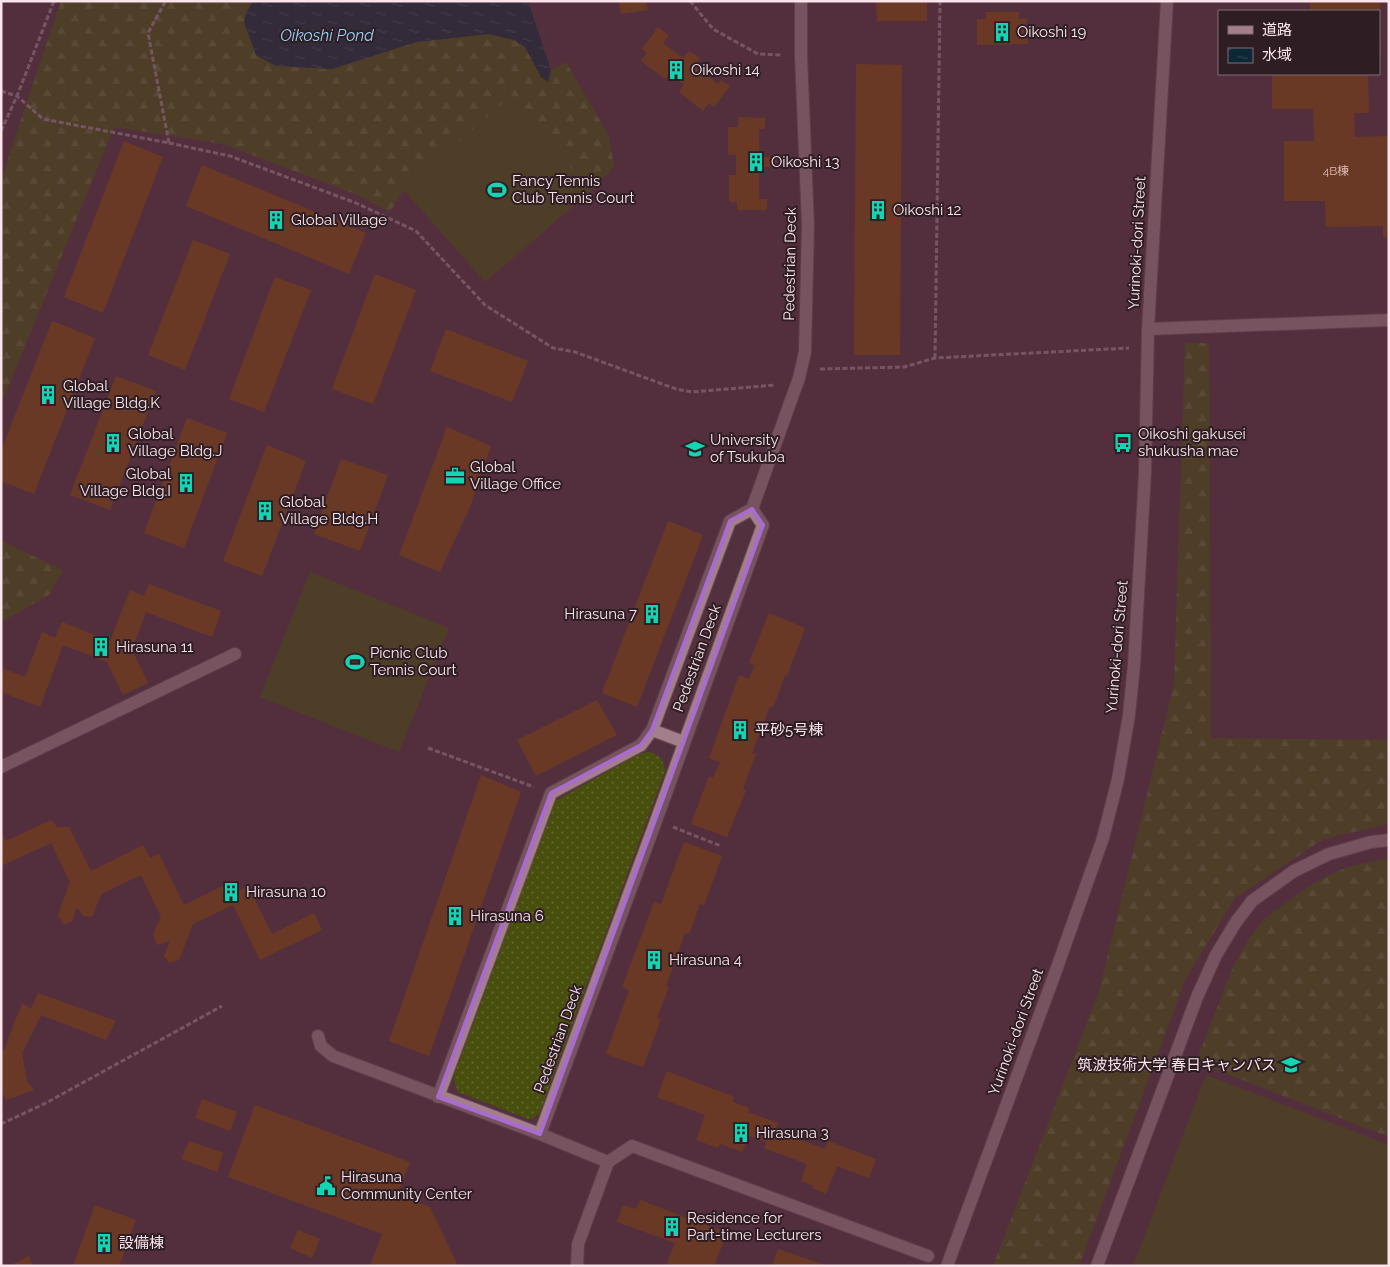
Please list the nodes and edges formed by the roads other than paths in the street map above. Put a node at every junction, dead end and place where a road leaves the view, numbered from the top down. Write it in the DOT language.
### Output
graph roads {
  1 [pos="801,1"];
  2 [pos="1167,1"];
  3 [pos="1389,320"];
  4 [pos="1148,329"];
  5 [pos="752,509"];
  6 [pos="235,654"];
  7 [pos="652,730"];
  8 [pos="684,742"];
  9 [pos="1,767"];
  10 [pos="1389,840"];
  11 [pos="318,1036"];
  12 [pos="438,1097"];
  13 [pos="540,1134"];
  14 [pos="608,1162"];
  15 [pos="928,1256"];
  16 [pos="577,1266"];
  17 [pos="947,1266"];
  18 [pos="1097,1266"];
  1 -- 5 [label="street, Pedestrian Deck"];
  2 -- 4 [label="street, Yurinoki-dori Street"];
  3 -- 4 [label="street"];
  4 -- 17 [label="street, Yurinoki-dori Street"];
  5 -- 7 [label="street"];
  5 -- 8 [label="street, Pedestrian Deck"];
  6 -- 9 [label="street"];
  7 -- 8 [label="street"];
  7 -- 12 [label="street"];
  8 -- 13 [label="street, Pedestrian Deck"];
  10 -- 18 [label="street"];
  11 -- 12 [label="street"];
  12 -- 13 [label="street"];
  13 -- 14 [label="street"];
  14 -- 15 [label="street"];
  14 -- 16 [label="street"];
}
